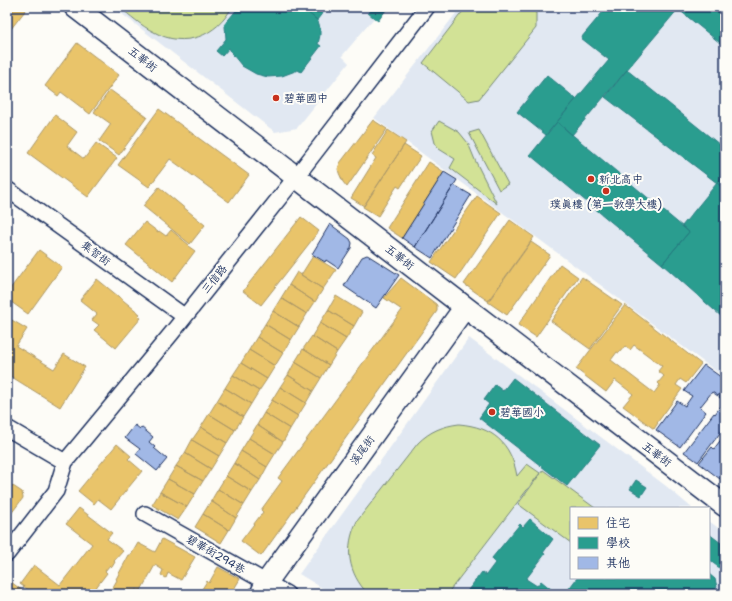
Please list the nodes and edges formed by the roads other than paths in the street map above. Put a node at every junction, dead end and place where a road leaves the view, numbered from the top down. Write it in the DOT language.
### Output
graph roads {
  1 [pos="75,7"];
  2 [pos="427,7"];
  3 [pos="296,177"];
  4 [pos="7,189"];
  5 [pos="465,308"];
  6 [pos="184,316"];
  7 [pos="7,428"];
  8 [pos="65,462"];
  9 [pos="725,506"];
  10 [pos="145,514"];
  11 [pos="7,554"];
  12 [pos="264,589"];
  13 [pos="287,594"];
  1 -- 3 [label="street, 五華街"];
  2 -- 3 [label="street, 三信路"];
  3 -- 5 [label="street, 五華街"];
  3 -- 6 [label="street, 三信路"];
  4 -- 6 [label="street, 集智街"];
  5 -- 9 [label="street, 五華街"];
  5 -- 12 [label="street, 溪尾街"];
  6 -- 8 [label="street, 三信路"];
  7 -- 8 [label="street"];
  8 -- 11 [label="street, 三信路"];
  10 -- 12 [label="street, 碧華街294巷"];
  12 -- 13 [label="street, 碧華街294巷"];
}
